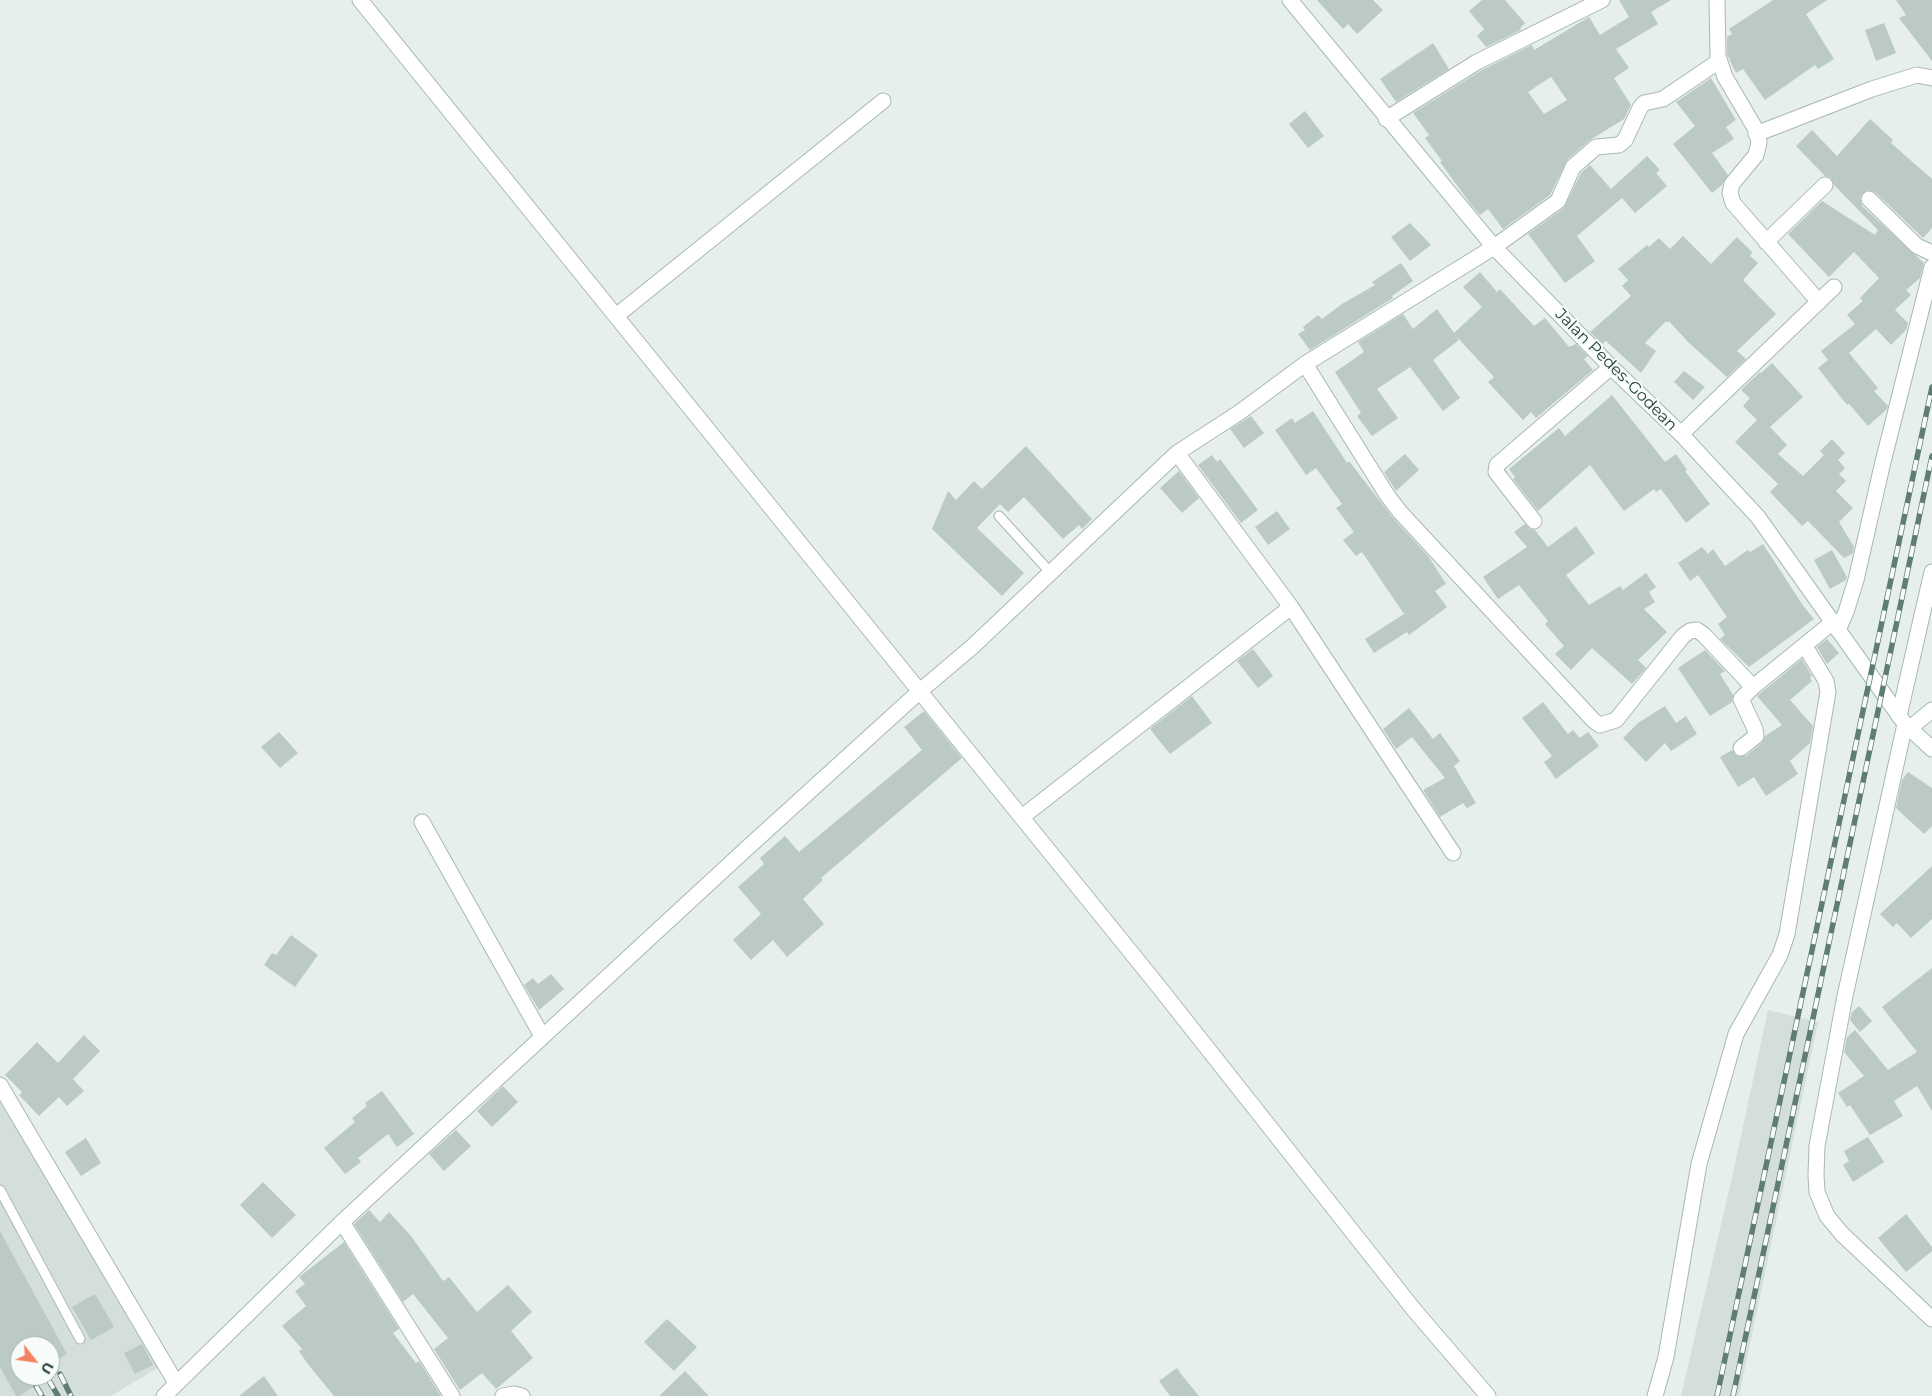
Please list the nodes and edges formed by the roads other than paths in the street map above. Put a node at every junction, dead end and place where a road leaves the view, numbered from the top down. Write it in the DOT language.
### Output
graph roads {
  1 [pos="360,0"];
  2 [pos="1290,0"];
  3 [pos="1602,0"];
  4 [pos="1717,0"];
  5 [pos="1719,61"];
  6 [pos="1932,78"];
  7 [pos="883,101"];
  8 [pos="1386,119"];
  9 [pos="1756,134"];
  10 [pos="1825,185"];
  11 [pos="1869,199"];
  12 [pos="1766,242"];
  13 [pos="1494,247"];
  14 [pos="1932,253"];
  15 [pos="1932,267"];
  16 [pos="1834,287"];
  17 [pos="1819,302"];
  18 [pos="616,316"];
  19 [pos="1305,364"];
  20 [pos="1610,367"];
  21 [pos="1681,434"];
  22 [pos="1177,453"];
  23 [pos="999,516"];
  24 [pos="1534,522"];
  25 [pos="1050,572"];
  26 [pos="1932,572"];
  27 [pos="1291,607"];
  28 [pos="1835,626"];
  29 [pos="1805,646"];
  30 [pos="1753,687"];
  31 [pos="920,691"];
  32 [pos="1932,710"];
  33 [pos="1904,723"];
  34 [pos="1741,748"];
  35 [pos="1932,749"];
  36 [pos="1022,817"];
  37 [pos="422,822"];
  38 [pos="1453,853"];
  39 [pos="542,1036"];
  40 [pos="0,1085"];
  41 [pos="0,1190"];
  42 [pos="342,1222"];
  43 [pos="1932,1319"];
  44 [pos="80,1339"];
  45 [pos="172,1377"];
  46 [pos="164,1396"];
  47 [pos="452,1396"];
  48 [pos="503,1396"];
  49 [pos="522,1396"];
  50 [pos="1488,1396"];
  51 [pos="1655,1396"];
  1 -- 18 [label="street"];
  2 -- 8 [label="street, Jalan Pedes-Godean"];
  3 -- 8 [label="street"];
  4 -- 5 [label="street"];
  5 -- 9 [label="street"];
  5 -- 13 [label="street"];
  6 -- 9 [label="street"];
  7 -- 18 [label="street"];
  8 -- 13 [label="street, Jalan Pedes-Godean"];
  9 -- 12 [label="street"];
  10 -- 12 [label="street"];
  11 -- 14 [label="street"];
  12 -- 17 [label="street"];
  13 -- 19 [label="street"];
  13 -- 20 [label="street, Jalan Pedes-Godean"];
  15 -- 28 [label="street"];
  16 -- 17 [label="street"];
  17 -- 21 [label="street"];
  18 -- 31 [label="street"];
  19 -- 22 [label="street"];
  19 -- 30 [label="street"];
  20 -- 21 [label="street, Jalan Pedes-Godean"];
  20 -- 24 [label="street"];
  21 -- 28 [label="street, Jalan Pedes-Godean"];
  22 -- 25 [label="street"];
  22 -- 27 [label="street"];
  23 -- 25 [label="lane"];
  25 -- 31 [label="street"];
  26 -- 33 [label="street"];
  27 -- 36 [label="street"];
  27 -- 38 [label="street"];
  28 -- 29 [label="street"];
  28 -- 33 [label="street, Jalan Pedes-Godean"];
  29 -- 30 [label="street"];
  29 -- 51 [label="street"];
  30 -- 34 [label="street"];
  31 -- 36 [label="street"];
  31 -- 39 [label="street"];
  32 -- 33 [label="street"];
  33 -- 35 [label="street, Jalan Pedes-Godean"];
  33 -- 43 [label="street"];
  36 -- 50 [label="street"];
  37 -- 39 [label="street"];
  39 -- 42 [label="street"];
  40 -- 45 [label="street"];
  41 -- 44 [label="lane"];
  42 -- 45 [label="street"];
  42 -- 47 [label="street"];
  45 -- 46 [label="street"];
  48 -- 49 [label="street"];
}
